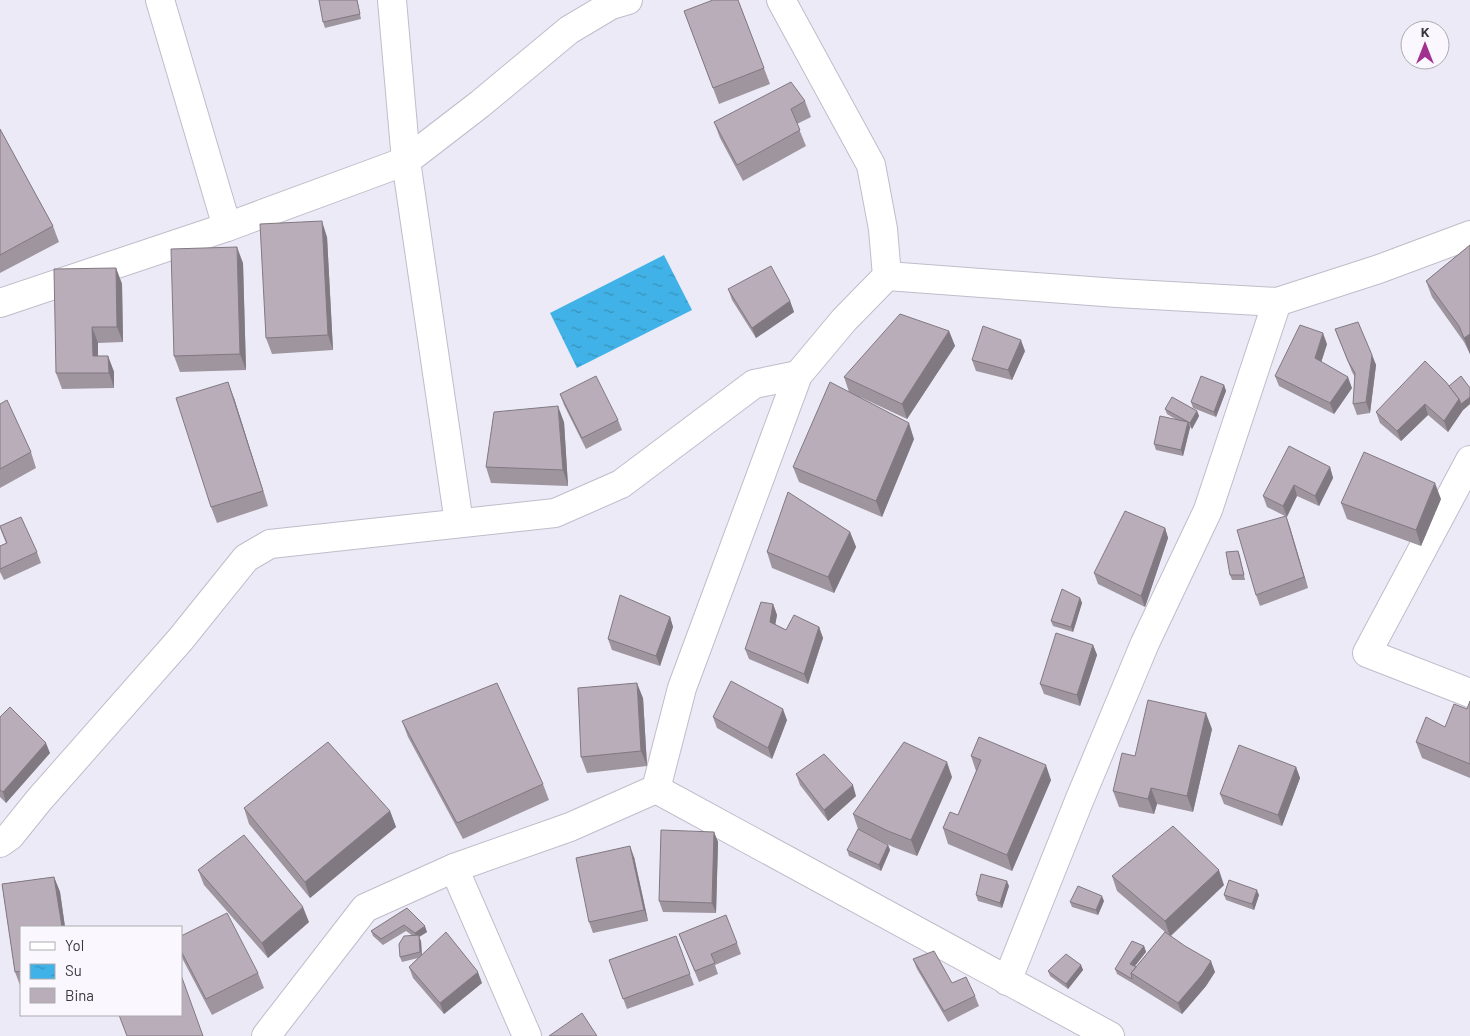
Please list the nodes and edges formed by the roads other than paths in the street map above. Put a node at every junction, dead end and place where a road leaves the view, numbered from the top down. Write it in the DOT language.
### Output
graph roads {
  1 [pos="160,0"];
  2 [pos="392,0"];
  3 [pos="628,0"];
  4 [pos="781,0"];
  5 [pos="406,161"];
  6 [pos="227,227"];
  7 [pos="1470,235"];
  8 [pos="887,276"];
  9 [pos="1277,302"];
  10 [pos="0,303"];
  11 [pos="798,375"];
  12 [pos="1470,460"];
  13 [pos="459,523"];
  14 [pos="1470,693"];
  15 [pos="656,789"];
  16 [pos="0,843"];
  17 [pos="454,868"];
  18 [pos="1007,981"];
  19 [pos="266,1036"];
  20 [pos="527,1036"];
  21 [pos="1110,1036"];
  1 -- 6 [label="street"];
  2 -- 5 [label="street"];
  3 -- 5 [label="street"];
  4 -- 8 [label="street"];
  5 -- 6 [label="street"];
  5 -- 13 [label="street"];
  6 -- 10 [label="street"];
  7 -- 9 [label="street"];
  8 -- 9 [label="street"];
  8 -- 11 [label="street"];
  9 -- 18 [label="street"];
  11 -- 13 [label="street"];
  11 -- 15 [label="street"];
  12 -- 14 [label="street"];
  13 -- 16 [label="street"];
  15 -- 17 [label="street"];
  15 -- 18 [label="street"];
  17 -- 19 [label="street"];
  17 -- 20 [label="street"];
  18 -- 21 [label="street"];
}
